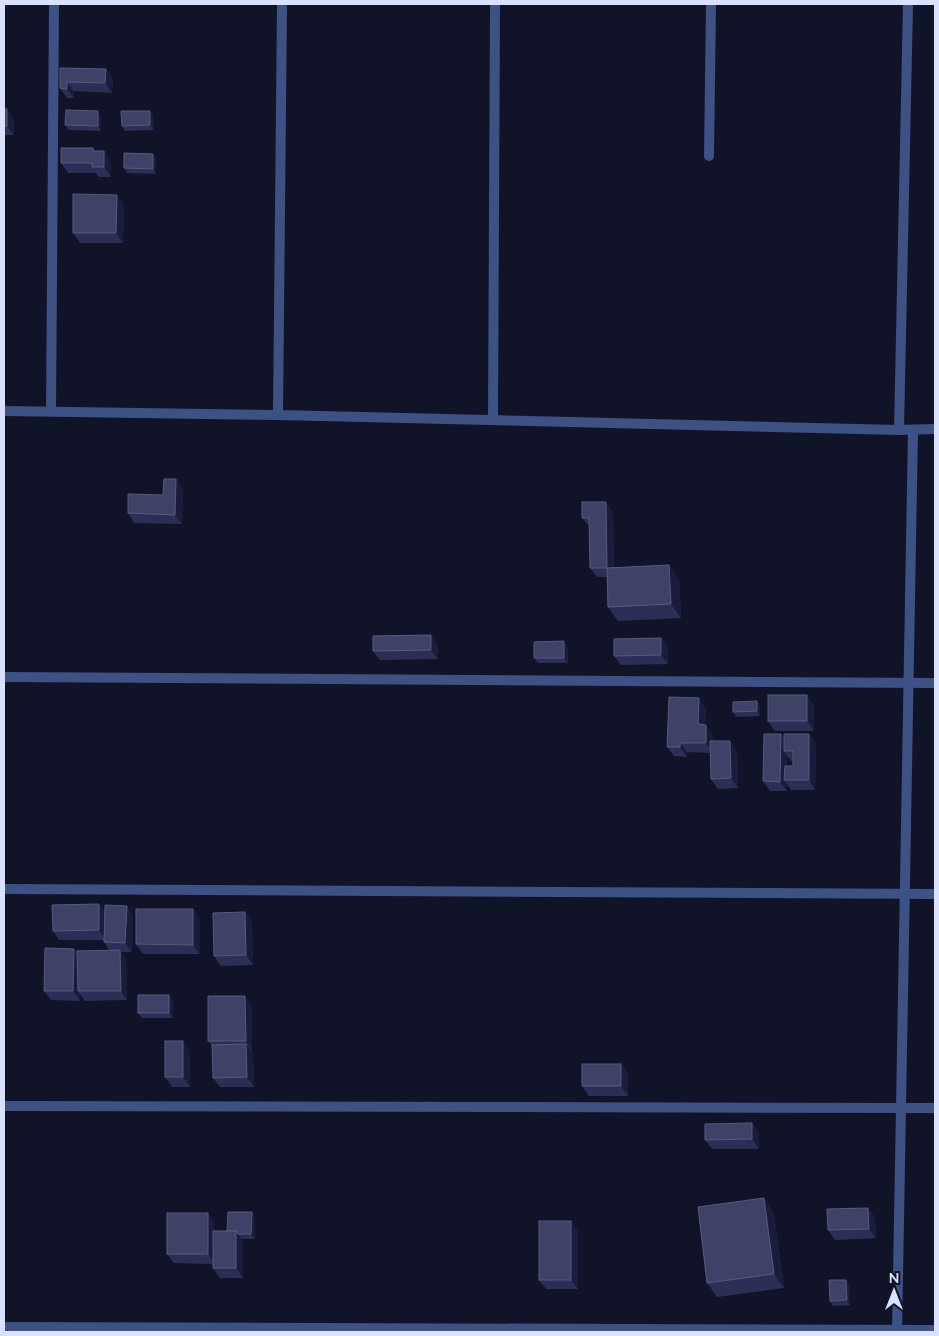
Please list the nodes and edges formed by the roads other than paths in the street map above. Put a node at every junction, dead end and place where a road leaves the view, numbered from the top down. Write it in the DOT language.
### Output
graph roads {
  1 [pos="54,4"];
  2 [pos="282,4"];
  3 [pos="495,4"];
  4 [pos="711,4"];
  5 [pos="908,4"];
  6 [pos="709,156"];
  7 [pos="4,411"];
  8 [pos="51,411"];
  9 [pos="278,415"];
  10 [pos="493,420"];
  11 [pos="935,429"];
  12 [pos="899,430"];
  13 [pos="913,430"];
  14 [pos="4,677"];
  15 [pos="908,683"];
  16 [pos="935,683"];
  17 [pos="4,890"];
  18 [pos="905,894"];
  19 [pos="935,894"];
  20 [pos="4,1106"];
  21 [pos="901,1108"];
  22 [pos="935,1108"];
  23 [pos="4,1327"];
  24 [pos="935,1330"];
  25 [pos="897,1331"];
  1 -- 8 [label="street"];
  2 -- 9 [label="street"];
  3 -- 10 [label="street"];
  4 -- 6 [label="street"];
  5 -- 12 [label="street"];
  7 -- 8 [label="street"];
  8 -- 9 [label="street"];
  9 -- 10 [label="street"];
  10 -- 12 [label="street"];
  11 -- 13 [label="street"];
  12 -- 13 [label="street"];
  13 -- 15 [label="street"];
  14 -- 15 [label="street"];
  15 -- 16 [label="street"];
  15 -- 18 [label="street"];
  17 -- 18 [label="street"];
  18 -- 19 [label="street"];
  18 -- 21 [label="street"];
  20 -- 21 [label="street"];
  21 -- 22 [label="street"];
  21 -- 25 [label="street"];
  23 -- 25 [label="street"];
  24 -- 25 [label="street"];
}
